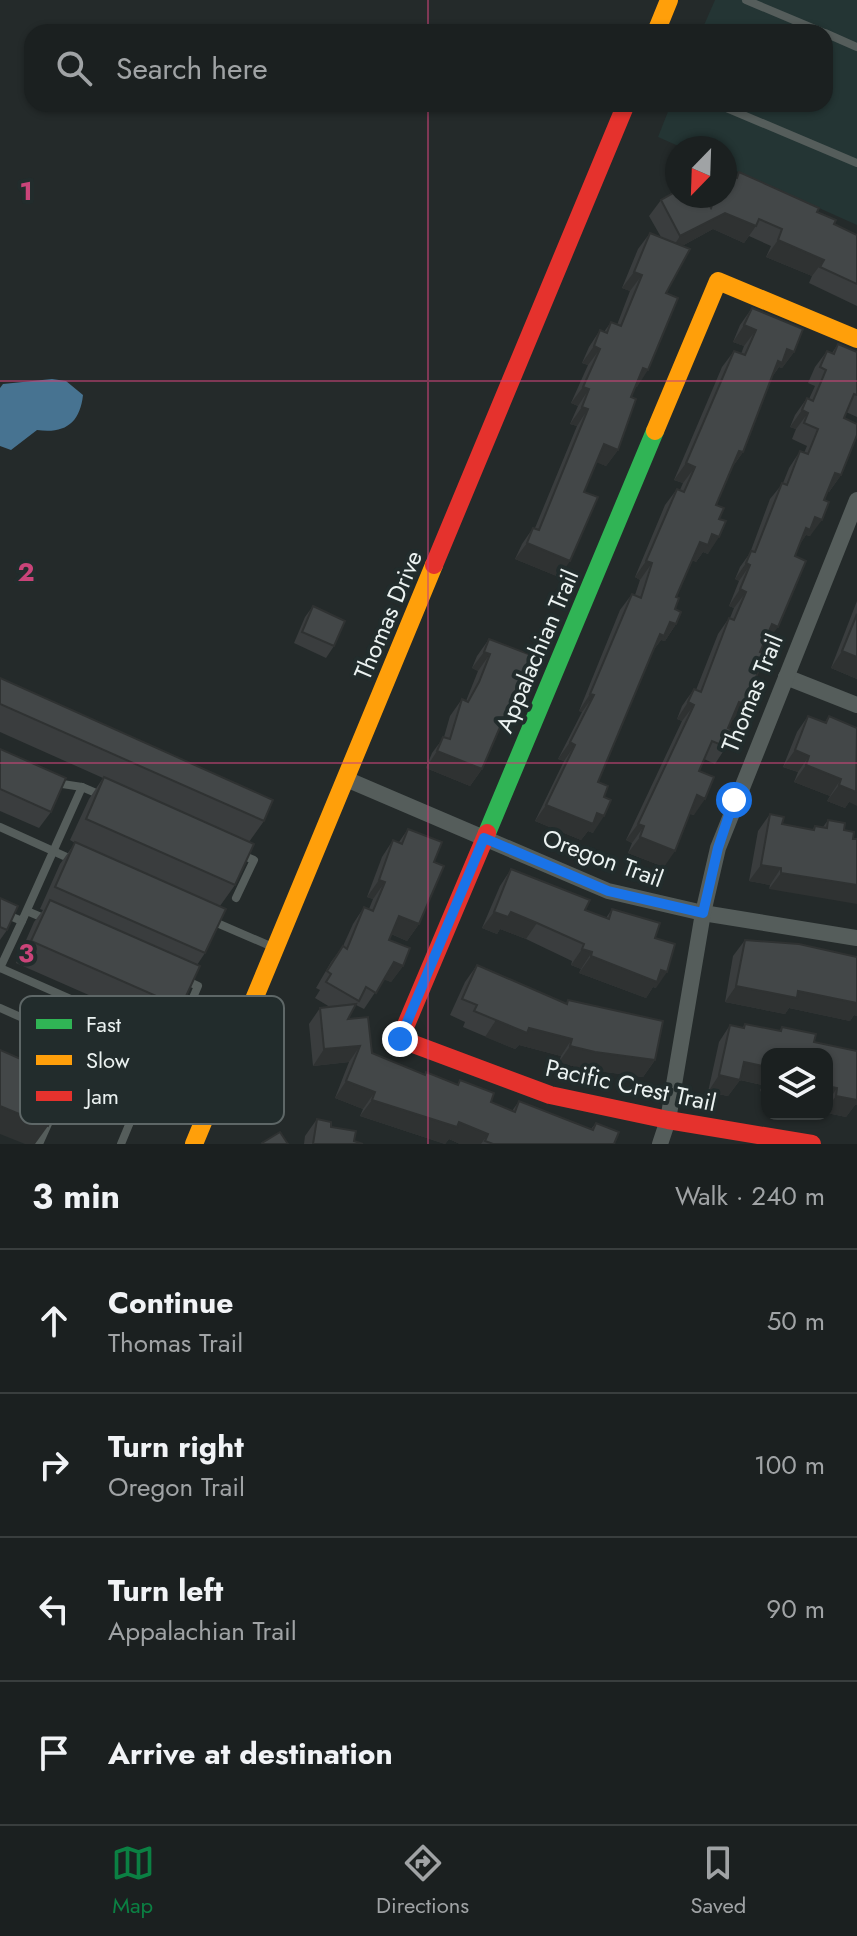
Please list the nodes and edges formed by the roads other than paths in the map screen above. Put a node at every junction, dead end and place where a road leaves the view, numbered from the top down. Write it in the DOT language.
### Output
graph roads {
  1 [pos="669,0"];
  2 [pos="746,0"];
  3 [pos="659,24"];
  4 [pos="803,24"];
  5 [pos="833,37"];
  6 [pos="857,47"];
  7 [pos="623,112"];
  8 [pos="736,112"];
  9 [pos="857,163"];
  10 [pos="857,339"];
  11 [pos="857,500"];
  12 [pos="786,677"];
  13 [pos="857,705"];
  14 [pos="346,779"];
  15 [pos="49,780"];
  16 [pos="82,787"];
  17 [pos="111,799"];
  18 [pos="0,827"];
  19 [pos="484,838"];
  20 [pos="225,848"];
  21 [pos="52,850"];
  22 [pos="79,862"];
  23 [pos="236,898"];
  24 [pos="27,911"];
  25 [pos="0,912"];
  26 [pos="703,913"];
  27 [pos="200,916"];
  28 [pos="22,921"];
  29 [pos="56,923"];
  30 [pos="857,938"];
  31 [pos="276,948"];
  32 [pos="0,968"];
  33 [pos="170,973"];
  34 [pos="64,996"];
  35 [pos="194,996"];
  36 [pos="256,996"];
  37 [pos="0,1008"];
  38 [pos="20,1017"];
  39 [pos="400,1039"];
  40 [pos="668,1120"];
  41 [pos="48,1124"];
  42 [pos="129,1124"];
  43 [pos="202,1124"];
  44 [pos="39,1144"];
  45 [pos="121,1144"];
  46 [pos="194,1144"];
  47 [pos="660,1144"];
  48 [pos="812,1144"];
  1 -- 3 [label="street"];
  2 -- 4 [label="lane"];
  5 -- 6 [label="lane"];
  7 -- 14 [label="street, Thomas Drive"];
  8 -- 9 [label="lane"];
  10 -- 19 [label="street, Appalachian Trail"];
  11 -- 12 [label="street, Thomas Trail"];
  12 -- 13 [label="street"];
  12 -- 26 [label="street, Thomas Trail"];
  14 -- 19 [label="street, Oregon Trail"];
  14 -- 31 [label="street, Thomas Drive"];
  15 -- 16 [label="lane"];
  16 -- 17 [label="lane"];
  16 -- 21 [label="lane"];
  18 -- 21 [label="lane"];
  19 -- 26 [label="street, Oregon Trail"];
  19 -- 39 [label="street, Appalachian Trail"];
  20 -- 23 [label="lane"];
  21 -- 22 [label="lane"];
  21 -- 24 [label="lane"];
  24 -- 28 [label="lane"];
  24 -- 29 [label="lane"];
  25 -- 28 [label="lane"];
  26 -- 30 [label="street, Oregon Trail"];
  26 -- 40 [label="street, Thomas Trail"];
  27 -- 31 [label="lane"];
  28 -- 32 [label="lane"];
  31 -- 36 [label="street, Thomas Drive"];
  32 -- 34 [label="lane"];
  33 -- 35 [label="lane"];
  37 -- 38 [label="lane"];
  39 -- 40 [label="street, Pacific Crest Trail"];
  40 -- 47 [label="street, Thomas Trail"];
  40 -- 48 [label="street, Pacific Crest Trail"];
  41 -- 44 [label="lane"];
  42 -- 45 [label="lane"];
  43 -- 46 [label="street, Thomas Drive"];
}
